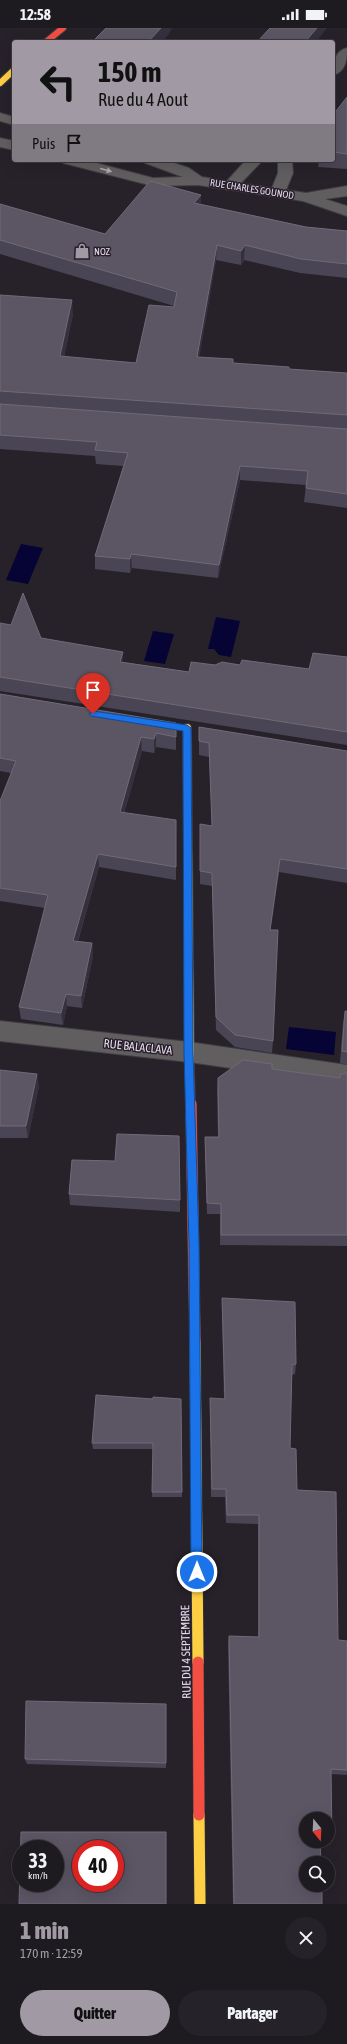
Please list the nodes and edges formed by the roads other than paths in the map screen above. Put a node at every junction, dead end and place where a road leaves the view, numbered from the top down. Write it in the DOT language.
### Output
graph roads {
  1 [pos="63,28"];
  2 [pos="48,40"];
  3 [pos="347,52"];
  4 [pos="335,68"];
  5 [pos="12,72"];
  6 [pos="0,83"];
  7 [pos="0,117"];
  8 [pos="12,120"];
  9 [pos="0,142"];
  10 [pos="12,145"];
  11 [pos="76,162"];
  12 [pos="156,162"];
  13 [pos="253,162"];
  14 [pos="285,162"];
  15 [pos="198,181"];
  16 [pos="230,186"];
  17 [pos="347,191"];
  18 [pos="276,193"];
  19 [pos="305,197"];
  20 [pos="347,211"];
  21 [pos="187,728"];
  22 [pos="0,1031"];
  23 [pos="188,1052"];
  24 [pos="347,1075"];
  25 [pos="200,1904"];
  1 -- 2 [label="street"];
  3 -- 4 [label="street"];
  5 -- 6 [label="street"];
  7 -- 8 [label="street"];
  9 -- 10 [label="street"];
  11 -- 15 [label="street, RUE CHARLES GOUNOD, one-way"];
  12 -- 15 [label="street, RUE CHARLES GOUNOD"];
  13 -- 16 [label="street"];
  14 -- 18 [label="street"];
  15 -- 16 [label="street, RUE CHARLES GOUNOD"];
  16 -- 18 [label="street, RUE CHARLES GOUNOD"];
  17 -- 19 [label="street, RUE CHARLES GOUNOD"];
  18 -- 19 [label="street, RUE CHARLES GOUNOD"];
  19 -- 20 [label="street, RUE CHARLES GOUNOD"];
  21 -- 23 [label="street, RUE DU 4 SEPTEMBRE"];
  22 -- 23 [label="street, RUE BALACLAVA"];
  23 -- 24 [label="street, RUE BALACLAVA"];
  23 -- 25 [label="street, RUE DU 4 SEPTEMBRE"];
}
